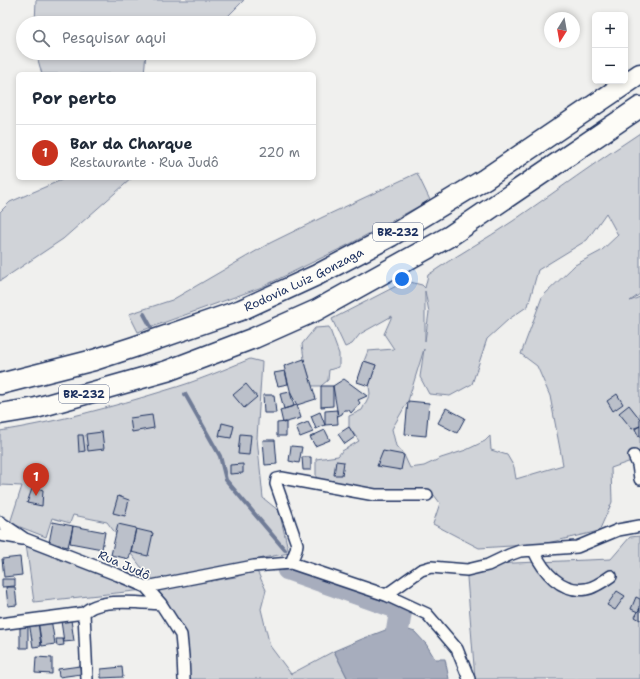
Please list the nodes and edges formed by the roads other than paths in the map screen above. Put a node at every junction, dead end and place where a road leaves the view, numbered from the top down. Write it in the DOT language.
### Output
graph roads {
  1 [pos="640,74"];
  2 [pos="640,107"];
  3 [pos="0,384"];
  4 [pos="0,414"];
  5 [pos="634,456"];
  6 [pos="640,479"];
  7 [pos="427,495"];
  8 [pos="0,522"];
  9 [pos="640,525"];
  10 [pos="0,534"];
  11 [pos="25,540"];
  12 [pos="534,551"];
  13 [pos="291,563"];
  14 [pos="611,576"];
  15 [pos="146,587"];
  16 [pos="386,595"];
  17 [pos="161,604"];
  18 [pos="84,614"];
  19 [pos="0,624"];
  20 [pos="87,679"];
  21 [pos="184,679"];
  22 [pos="469,679"];
  1 -- 3 [label="highway, Rodovia Luiz Gonzaga / BR-232"];
  2 -- 4 [label="highway, BR-232"];
  5 -- 6 [label="street"];
  7 -- 13 [label="street"];
  8 -- 11 [label="street, Rua Judô"];
  9 -- 12 [label="street"];
  10 -- 11 [label="street"];
  11 -- 15 [label="street, Rua Judô"];
  12 -- 14 [label="street"];
  12 -- 16 [label="street"];
  13 -- 15 [label="street"];
  13 -- 16 [label="street"];
  15 -- 17 [label="street, Rua Judô"];
  16 -- 22 [label="street"];
  17 -- 18 [label="street"];
  17 -- 21 [label="street, Rua Judô"];
  18 -- 19 [label="street"];
  18 -- 20 [label="street"];
}
